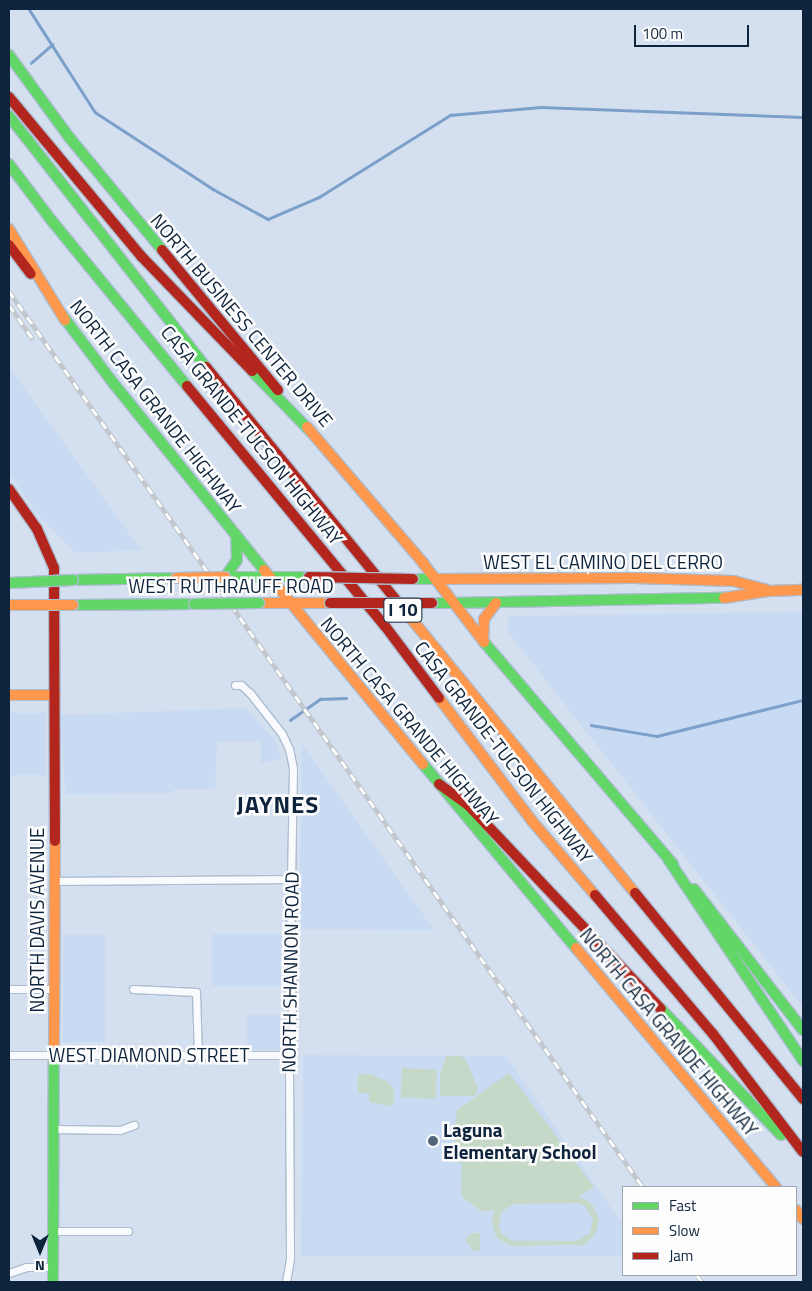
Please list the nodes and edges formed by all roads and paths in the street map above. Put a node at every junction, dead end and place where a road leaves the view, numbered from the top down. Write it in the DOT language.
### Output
graph roads {
  1 [pos="9,56"];
  2 [pos="9,98"];
  3 [pos="9,116"];
  4 [pos="9,164"];
  5 [pos="9,229"];
  6 [pos="9,245"];
  7 [pos="65,320"];
  8 [pos="311,432"];
  9 [pos="9,489"];
  10 [pos="236,535"];
  11 [pos="230,575"];
  12 [pos="271,577"];
  13 [pos="435,579"];
  14 [pos="9,582"];
  15 [pos="769,590"];
  16 [pos="803,590"];
  17 [pos="291,603"];
  18 [pos="496,603"];
  19 [pos="452,604"];
  20 [pos="9,605"];
  21 [pos="483,641"];
  22 [pos="235,684"];
  23 [pos="9,695"];
  24 [pos="56,695"];
  25 [pos="439,784"];
  26 [pos="668,859"];
  27 [pos="291,879"];
  28 [pos="55,881"];
  29 [pos="9,989"];
  30 [pos="54,989"];
  31 [pos="134,989"];
  32 [pos="803,1030"];
  33 [pos="54,1054"];
  34 [pos="198,1054"];
  35 [pos="9,1055"];
  36 [pos="289,1055"];
  37 [pos="803,1061"];
  38 [pos="803,1099"];
  39 [pos="134,1125"];
  40 [pos="54,1129"];
  41 [pos="803,1152"];
  42 [pos="803,1158"];
  43 [pos="775,1186"];
  44 [pos="54,1231"];
  45 [pos="128,1232"];
  46 [pos="54,1266"];
  47 [pos="9,1273"];
  48 [pos="53,1282"];
  49 [pos="286,1282"];
  1 -- 8 [label="main road, NORTH BUSINESS CENTER DRIVE"];
  2 -- 8 [label="main road"];
  3 -- 38 [label="main road, CASA GRANDE-TUCSON HIGHWAY / I 10"];
  4 -- 41 [label="main road, CASA GRANDE-TUCSON HIGHWAY / I 10"];
  5 -- 7 [label="main road"];
  6 -- 7 [label="main road, NORTH CASA GRANDE HIGHWAY"];
  7 -- 10 [label="main road, NORTH CASA GRANDE HIGHWAY"];
  8 -- 13 [label="main road, NORTH BUSINESS CENTER DRIVE"];
  9 -- 24 [label="main road, NORTH DAVIS AVENUE"];
  10 -- 11 [label="main road"];
  10 -- 12 [label="main road, NORTH CASA GRANDE HIGHWAY"];
  11 -- 12 [label="main road, WEST RUTHRAUFF ROAD"];
  11 -- 14 [label="main road, WEST RUTHRAUFF ROAD, bridge"];
  12 -- 13 [label="main road, WEST RUTHRAUFF ROAD, bridge"];
  12 -- 17 [label="main road, NORTH CASA GRANDE HIGHWAY"];
  13 -- 15 [label="main road, WEST EL CAMINO DEL CERRO"];
  13 -- 19 [label="main road, NORTH BUSINESS CENTER DRIVE"];
  15 -- 16 [label="main road, WEST EL CAMINO DEL CERRO"];
  15 -- 18 [label="main road, WEST EL CAMINO DEL CERRO"];
  17 -- 19 [label="main road, WEST RUTHRAUFF ROAD, bridge"];
  17 -- 20 [label="main road, WEST RUTHRAUFF ROAD, bridge"];
  17 -- 25 [label="main road, NORTH CASA GRANDE HIGHWAY"];
  18 -- 19 [label="main road, WEST EL CAMINO DEL CERRO"];
  18 -- 21 [label="main road"];
  19 -- 21 [label="main road"];
  21 -- 26 [label="main road"];
  22 -- 27 [label="street, NORTH SHANNON ROAD"];
  23 -- 24 [label="main road"];
  24 -- 28 [label="main road, NORTH DAVIS AVENUE"];
  25 -- 42 [label="main road"];
  25 -- 43 [label="main road, NORTH CASA GRANDE HIGHWAY"];
  26 -- 32 [label="main road"];
  26 -- 37 [label="main road"];
  27 -- 28 [label="street"];
  27 -- 36 [label="street, NORTH SHANNON ROAD"];
  28 -- 30 [label="main road, NORTH DAVIS AVENUE"];
  29 -- 30 [label="street"];
  30 -- 33 [label="main road, NORTH DAVIS AVENUE"];
  31 -- 34 [label="street"];
  33 -- 34 [label="street, WEST DIAMOND STREET"];
  33 -- 35 [label="street, WEST DIAMOND STREET"];
  33 -- 40 [label="main road, NORTH DAVIS AVENUE"];
  34 -- 36 [label="street, WEST DIAMOND STREET"];
  36 -- 49 [label="street, NORTH SHANNON ROAD"];
  39 -- 40 [label="street"];
  40 -- 44 [label="main road, NORTH DAVIS AVENUE"];
  44 -- 45 [label="street"];
  44 -- 46 [label="main road, NORTH DAVIS AVENUE"];
  46 -- 47 [label="street"];
  46 -- 48 [label="main road, NORTH DAVIS AVENUE"];
}
